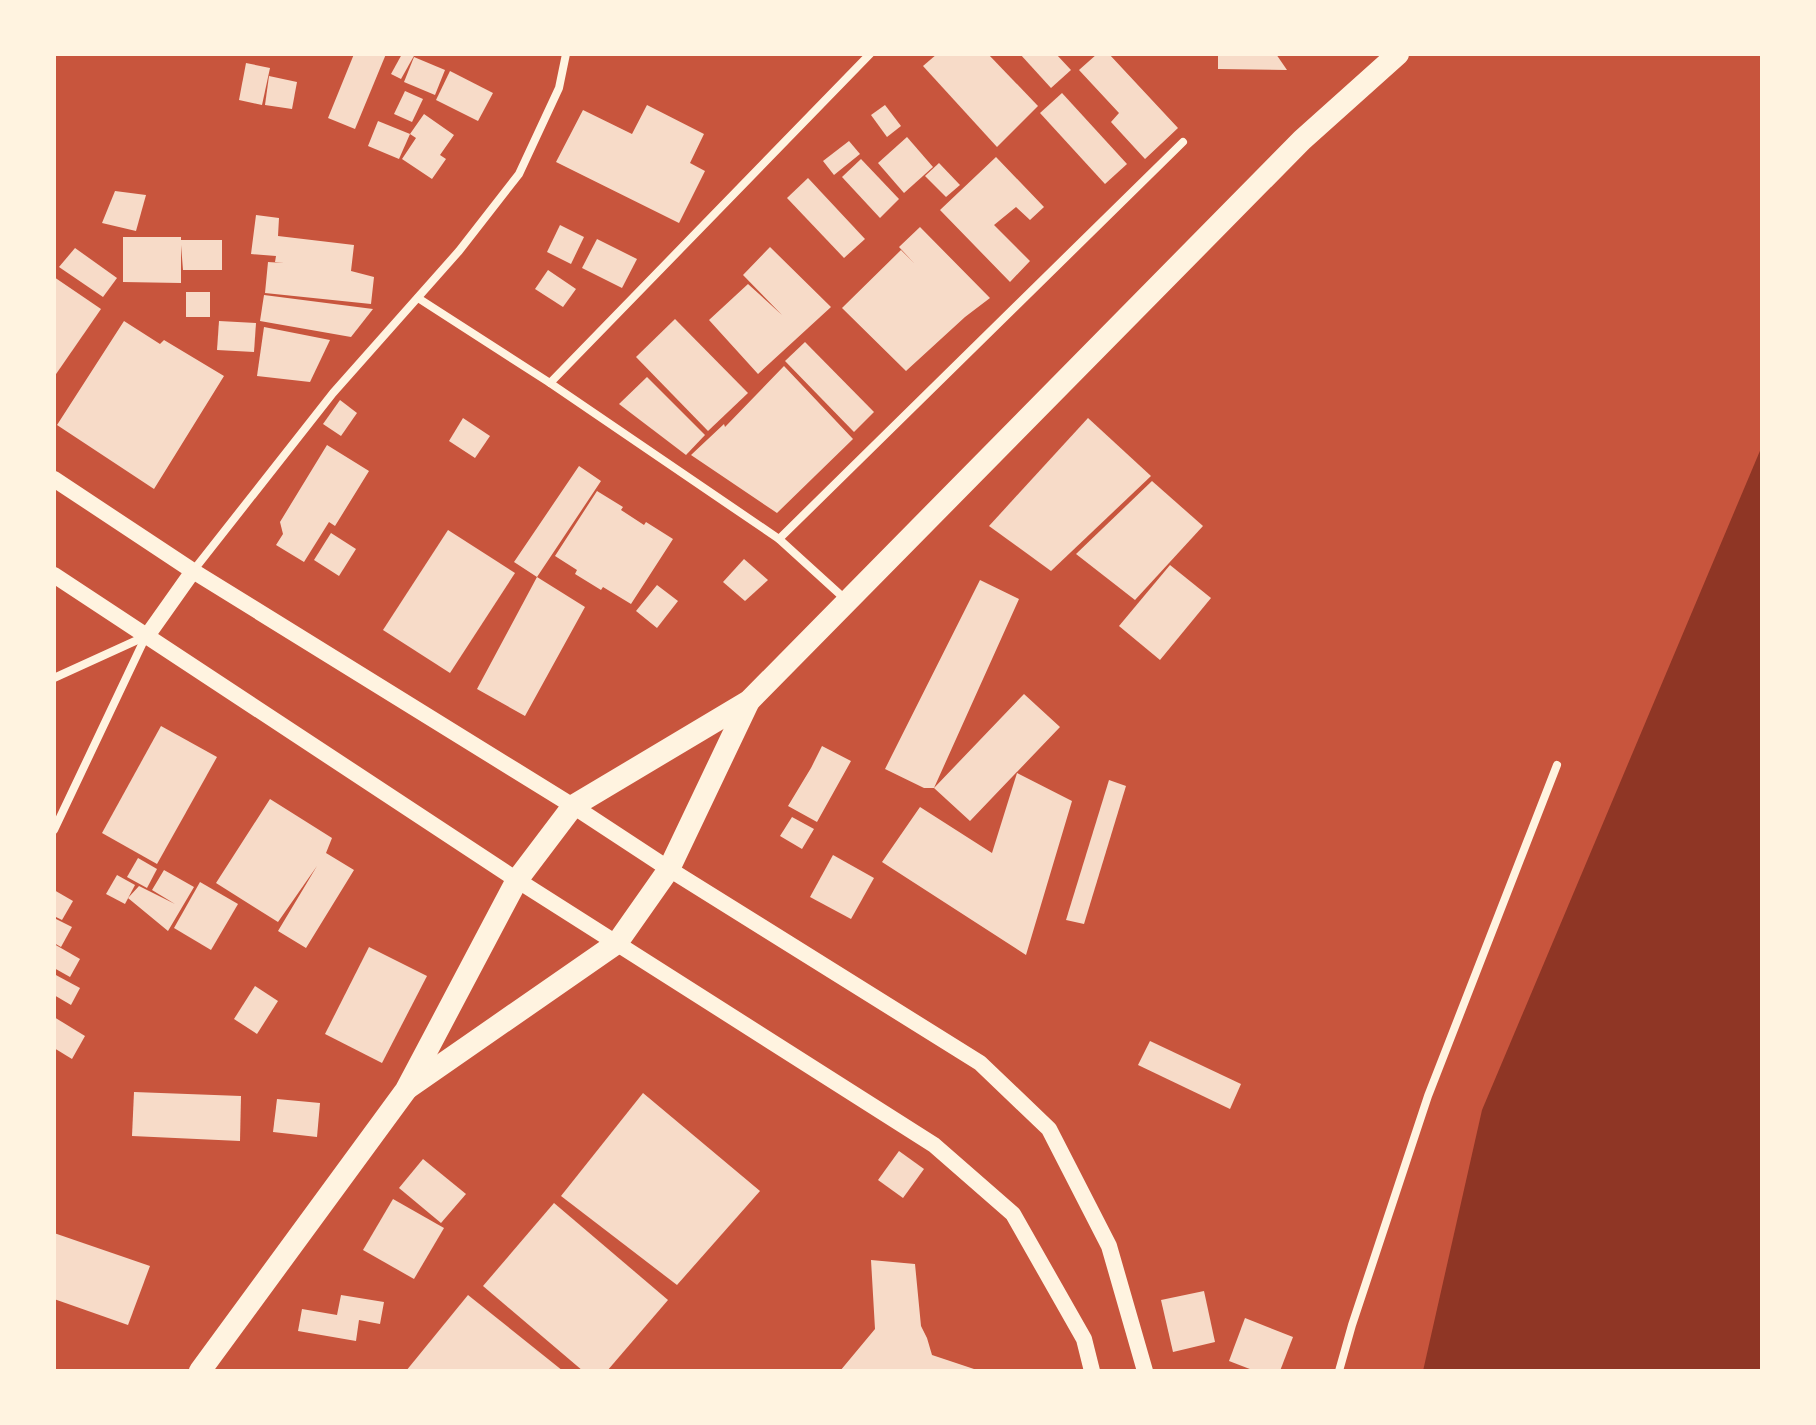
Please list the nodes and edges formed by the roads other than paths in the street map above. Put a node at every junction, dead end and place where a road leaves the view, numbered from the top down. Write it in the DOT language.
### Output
graph roads {
  1 [pos="566,54"];
  2 [pos="870,54"];
  3 [pos="1398,54"];
  4 [pos="1183,142"];
  5 [pos="418,298"];
  6 [pos="550,383"];
  7 [pos="54,479"];
  8 [pos="779,539"];
  9 [pos="193,571"];
  10 [pos="54,575"];
  11 [pos="848,602"];
  12 [pos="147,636"];
  13 [pos="54,678"];
  14 [pos="749,701"];
  15 [pos="1557,765"];
  16 [pos="573,806"];
  17 [pos="54,830"];
  18 [pos="669,869"];
  19 [pos="517,880"];
  20 [pos="617,943"];
  21 [pos="406,1090"];
  22 [pos="200,1371"];
  23 [pos="1092,1371"];
  24 [pos="1145,1371"];
  25 [pos="1339,1371"];
  1 -- 5 [label="street"];
  2 -- 6 [label="street"];
  3 -- 11 [label="highway"];
  4 -- 8 [label="street"];
  5 -- 6 [label="street"];
  5 -- 9 [label="street"];
  6 -- 8 [label="street"];
  7 -- 9 [label="main road"];
  8 -- 11 [label="street"];
  9 -- 12 [label="main road"];
  9 -- 16 [label="main road"];
  10 -- 12 [label="main road"];
  11 -- 14 [label="highway"];
  12 -- 13 [label="street"];
  12 -- 17 [label="street"];
  12 -- 19 [label="main road"];
  14 -- 16 [label="highway"];
  14 -- 18 [label="highway"];
  15 -- 25 [label="street"];
  16 -- 18 [label="main road"];
  16 -- 19 [label="highway"];
  18 -- 20 [label="highway"];
  18 -- 24 [label="main road"];
  19 -- 20 [label="main road"];
  19 -- 21 [label="highway"];
  20 -- 21 [label="highway"];
  20 -- 23 [label="main road"];
  21 -- 22 [label="highway"];
}
